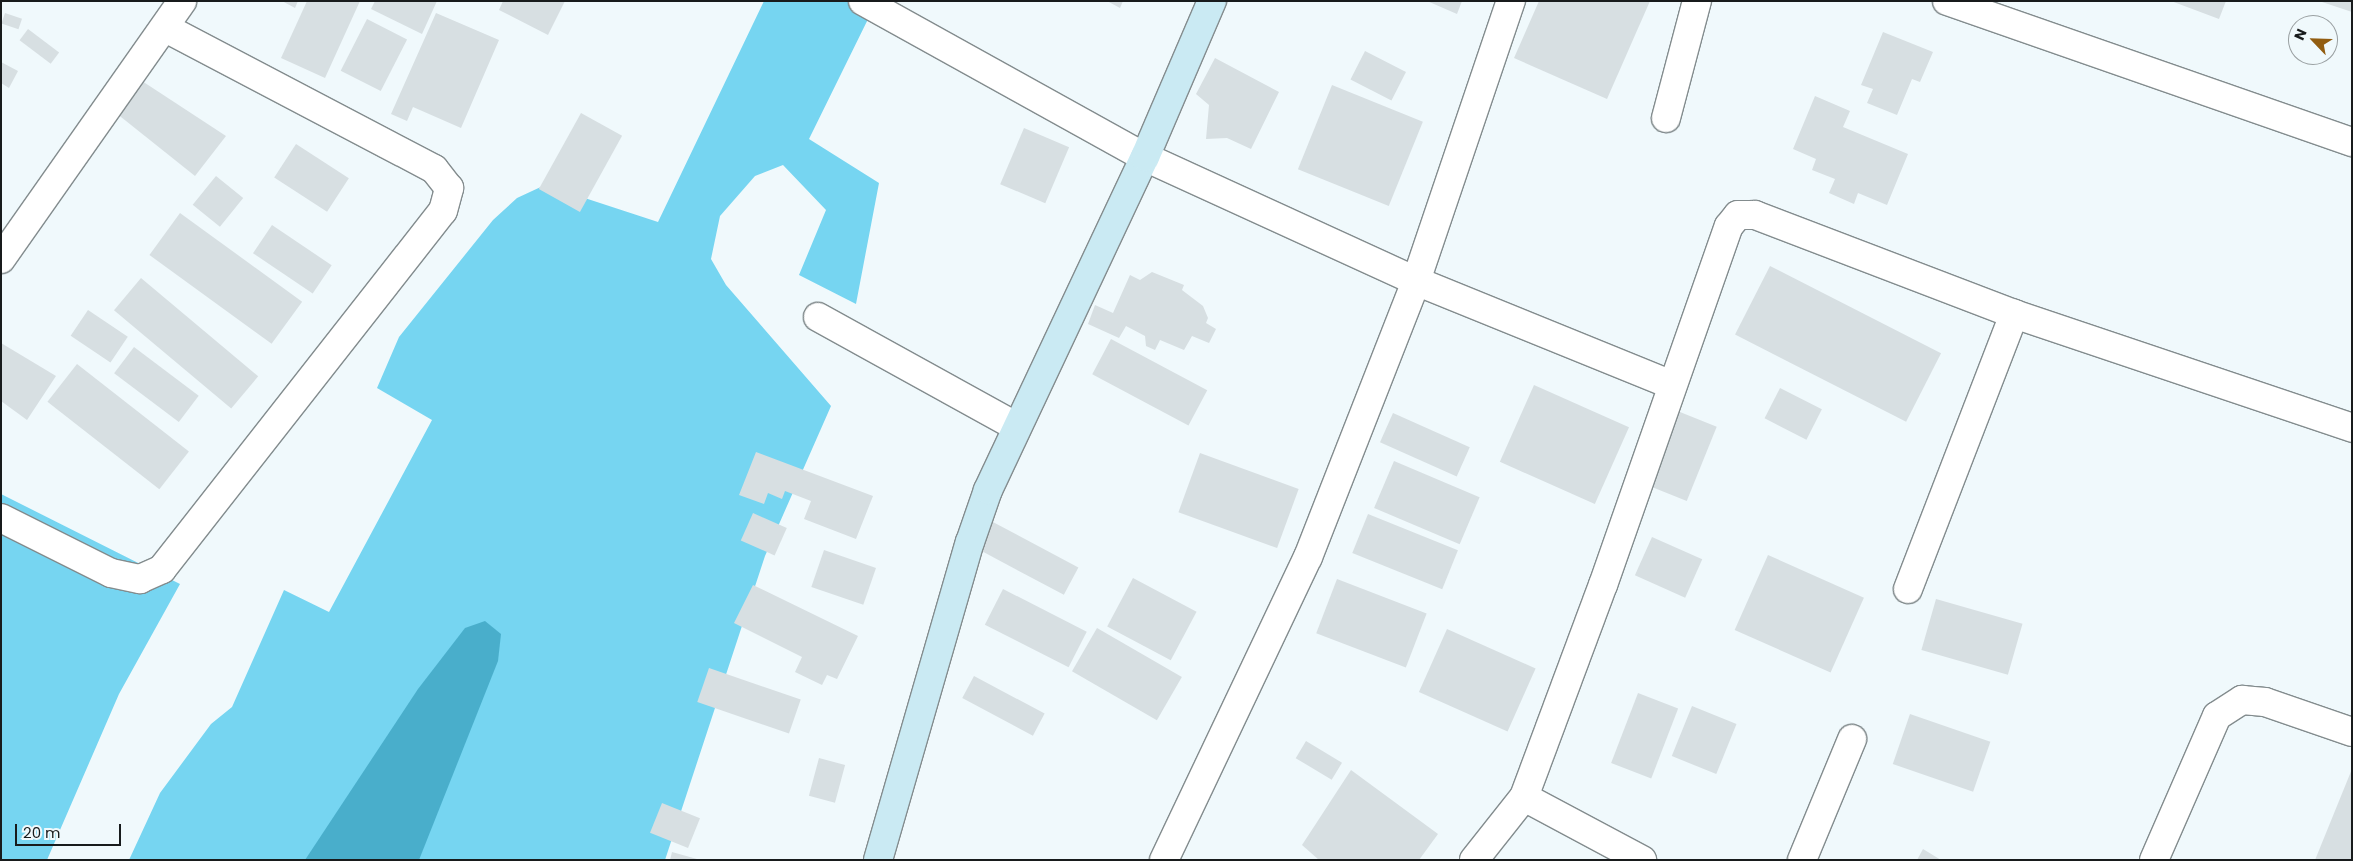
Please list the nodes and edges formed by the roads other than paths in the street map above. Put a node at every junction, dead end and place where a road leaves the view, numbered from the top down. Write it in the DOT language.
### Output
graph roads {
  1 [pos="182,1"];
  2 [pos="863,1"];
  3 [pos="1212,1"];
  4 [pos="1511,1"];
  5 [pos="1697,1"];
  6 [pos="1947,1"];
  7 [pos="899,10"];
  8 [pos="165,28"];
  9 [pos="1666,118"];
  10 [pos="2352,142"];
  11 [pos="1145,157"];
  12 [pos="1,259"];
  13 [pos="1416,281"];
  14 [pos="2014,314"];
  15 [pos="818,317"];
  16 [pos="1672,385"];
  17 [pos="1017,427"];
  18 [pos="2352,428"];
  19 [pos="1,518"];
  20 [pos="1908,589"];
  21 [pos="2352,732"];
  22 [pos="1852,739"];
  23 [pos="1524,797"];
  24 [pos="878,860"];
  25 [pos="1164,860"];
  26 [pos="1474,860"];
  27 [pos="1642,860"];
  28 [pos="1802,860"];
  29 [pos="2154,860"];
  1 -- 8 [label="street"];
  2 -- 7 [label="street"];
  3 -- 11 [label="street"];
  4 -- 13 [label="street"];
  5 -- 9 [label="street"];
  6 -- 10 [label="street"];
  7 -- 11 [label="street"];
  8 -- 12 [label="street"];
  8 -- 19 [label="street"];
  11 -- 13 [label="street"];
  11 -- 17 [label="street"];
  13 -- 16 [label="street"];
  13 -- 25 [label="street"];
  14 -- 16 [label="street"];
  14 -- 18 [label="street"];
  14 -- 20 [label="street"];
  15 -- 17 [label="street"];
  16 -- 23 [label="street"];
  17 -- 24 [label="street"];
  21 -- 29 [label="street"];
  22 -- 28 [label="street"];
  23 -- 26 [label="street"];
  23 -- 27 [label="street"];
}
